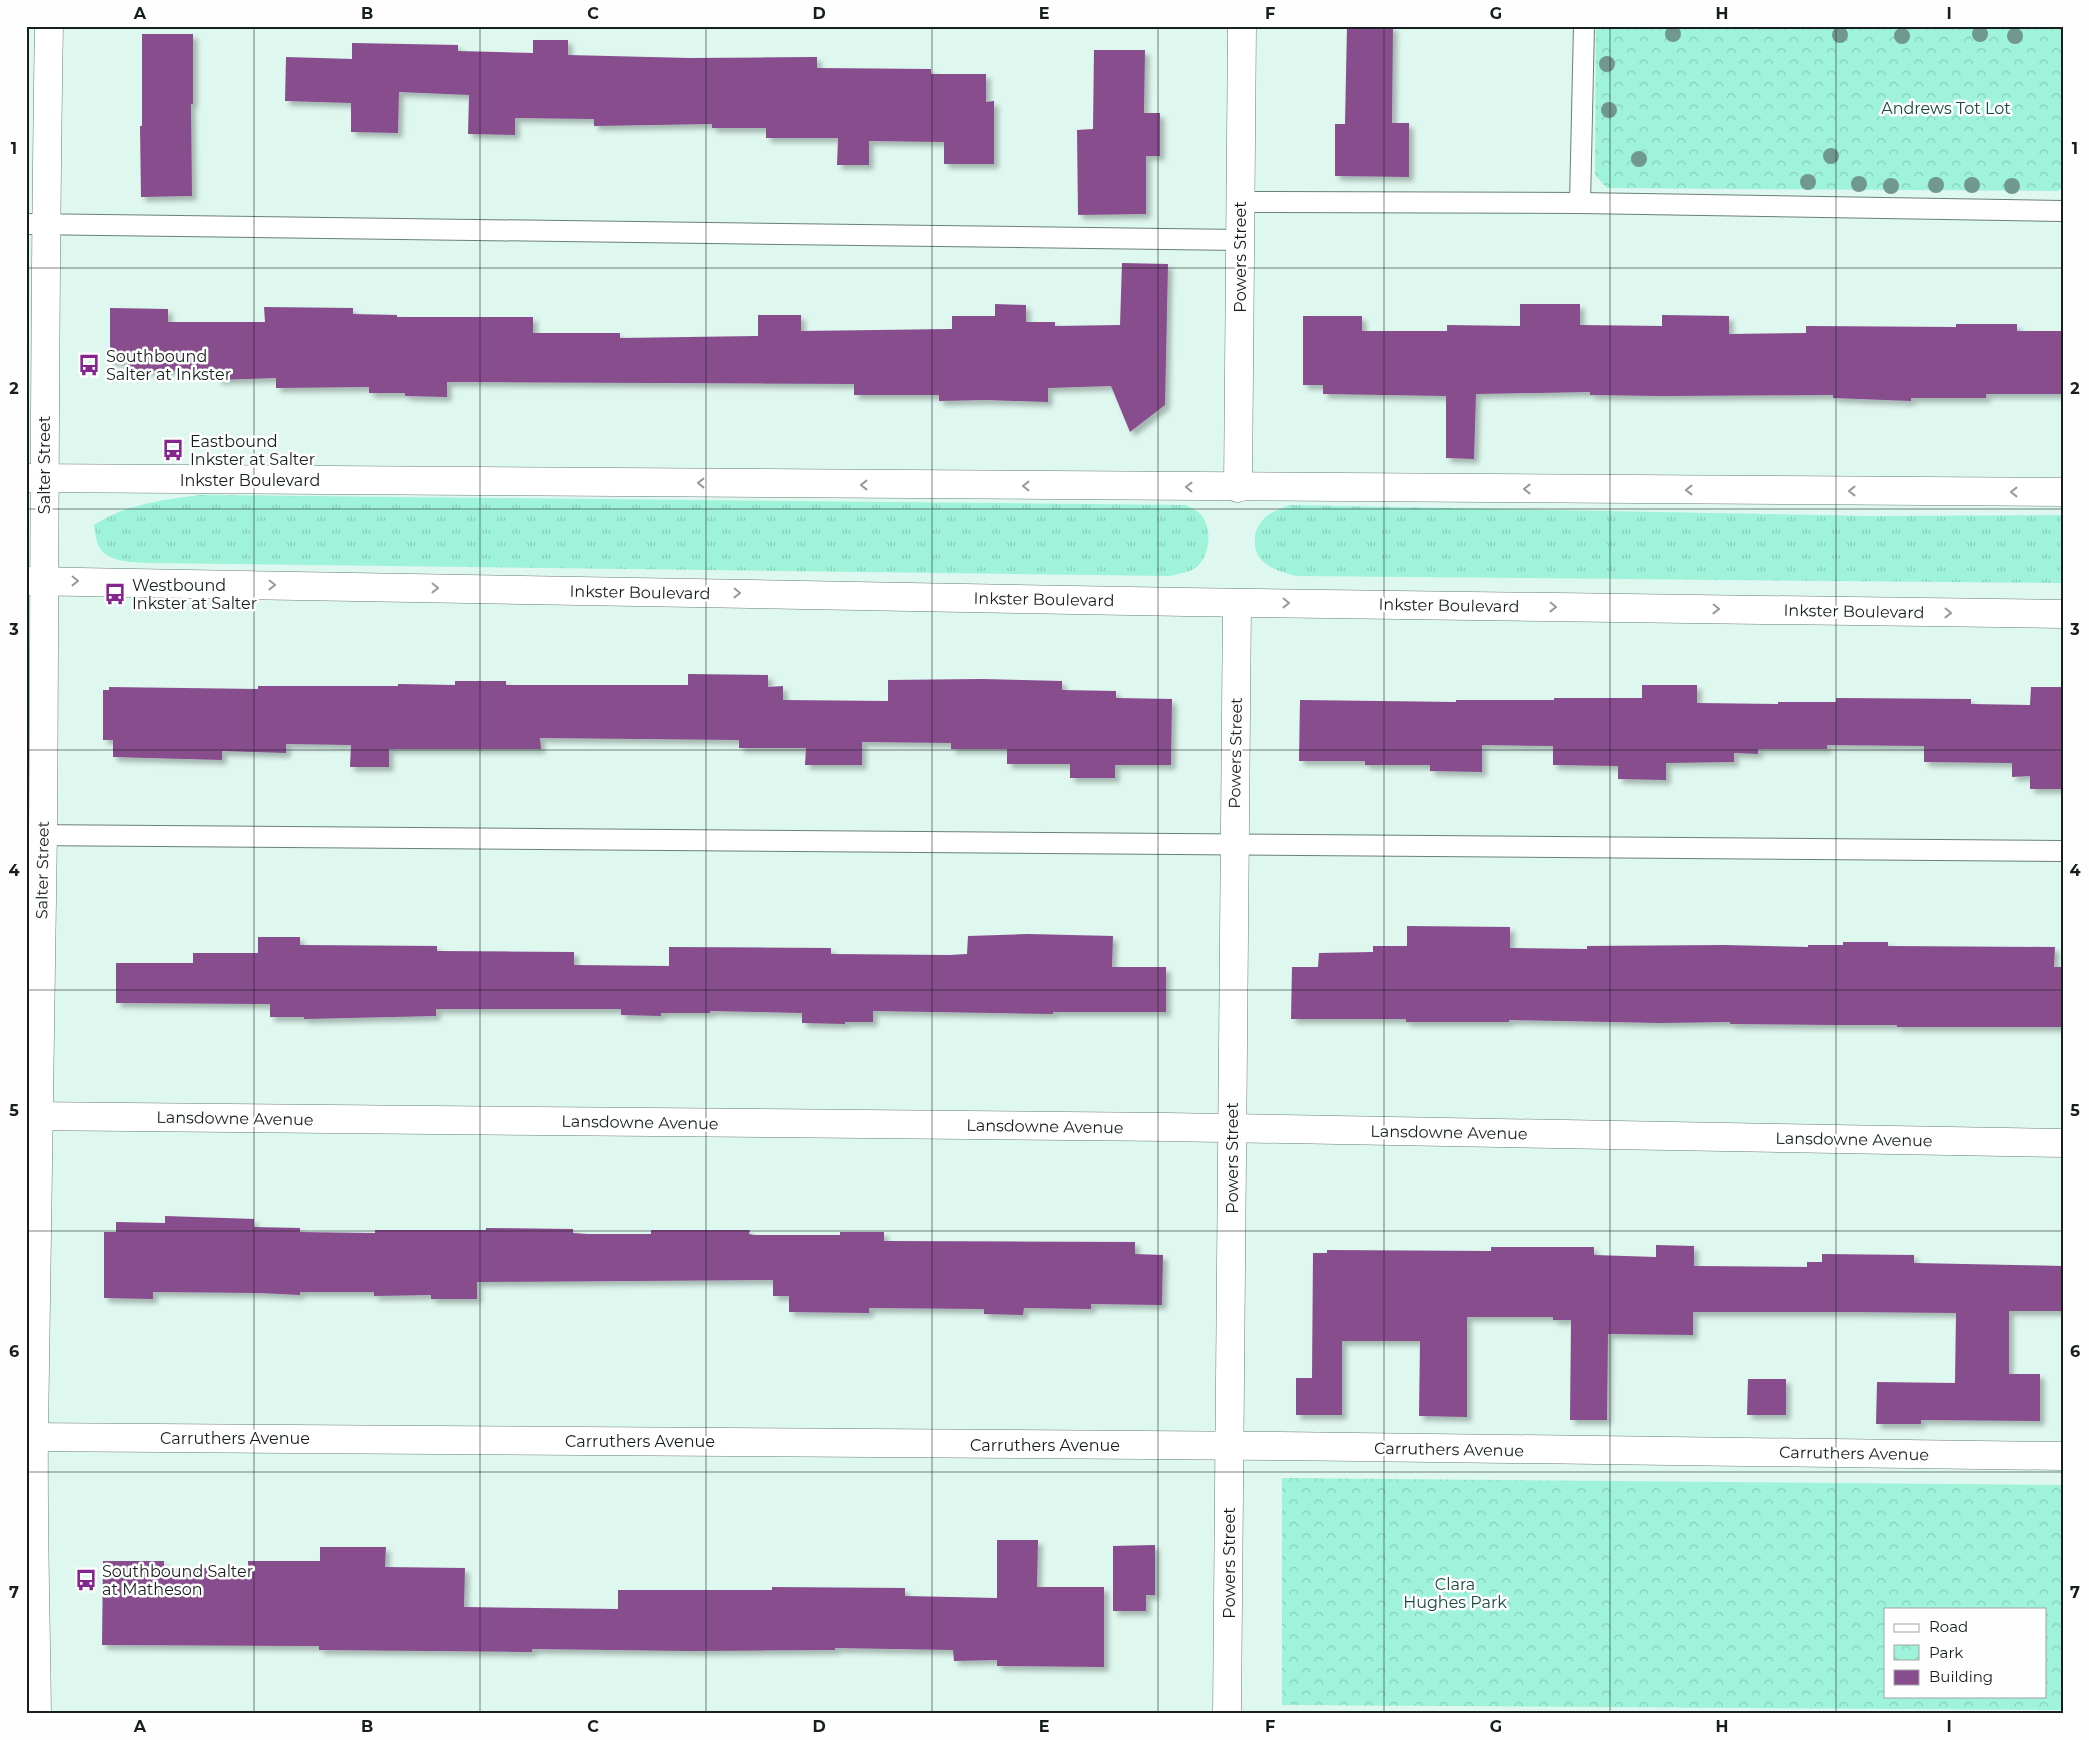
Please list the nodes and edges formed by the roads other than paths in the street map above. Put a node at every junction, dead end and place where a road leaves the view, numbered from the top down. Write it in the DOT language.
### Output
graph roads {
  1 [pos="49,26"];
  2 [pos="1242,26"];
  3 [pos="1584,26"];
  4 [pos="1240,202"];
  5 [pos="1580,203"];
  6 [pos="2063,211"];
  7 [pos="36,224"];
  8 [pos="1240,240"];
  9 [pos="35,478"];
  10 [pos="1238,488"];
  11 [pos="2063,492"];
  12 [pos="35,581"];
  13 [pos="1237,603"];
  14 [pos="2063,614"];
  15 [pos="34,835"];
  16 [pos="1234,845"];
  17 [pos="2063,851"];
  18 [pos="33,1116"];
  19 [pos="1233,1128"];
  20 [pos="2063,1143"];
  21 [pos="30,1437"];
  22 [pos="1230,1446"];
  23 [pos="2063,1456"];
  24 [pos="36,1714"];
  25 [pos="1227,1714"];
  1 -- 7 [label="main road, Salter Street"];
  2 -- 4 [label="main road, Powers Street"];
  3 -- 5 [label="lane"];
  4 -- 5 [label="lane"];
  4 -- 8 [label="main road, Powers Street"];
  5 -- 6 [label="lane"];
  7 -- 8 [label="lane"];
  7 -- 9 [label="main road, Salter Street"];
  8 -- 10 [label="main road, Powers Street"];
  10 -- 9 [label="main road, Inkster Boulevard, one-way"];
  9 -- 12 [label="main road, Salter Street"];
  11 -- 10 [label="main road, Inkster Boulevard, one-way"];
  12 -- 13 [label="main road, Inkster Boulevard, one-way"];
  12 -- 15 [label="main road, Salter Street"];
  13 -- 14 [label="main road, Inkster Boulevard, one-way"];
  13 -- 16 [label="main road, Powers Street"];
  15 -- 16 [label="lane"];
  15 -- 18 [label="main road, Salter Street"];
  16 -- 17 [label="lane"];
  16 -- 19 [label="main road, Powers Street"];
  18 -- 19 [label="main road, Lansdowne Avenue"];
  18 -- 21 [label="main road, Salter Street"];
  19 -- 20 [label="main road, Lansdowne Avenue"];
  19 -- 22 [label="main road, Powers Street"];
  21 -- 22 [label="main road, Carruthers Avenue"];
  21 -- 24 [label="main road, Salter Street"];
  22 -- 23 [label="main road, Carruthers Avenue"];
  22 -- 25 [label="main road, Powers Street"];
}
